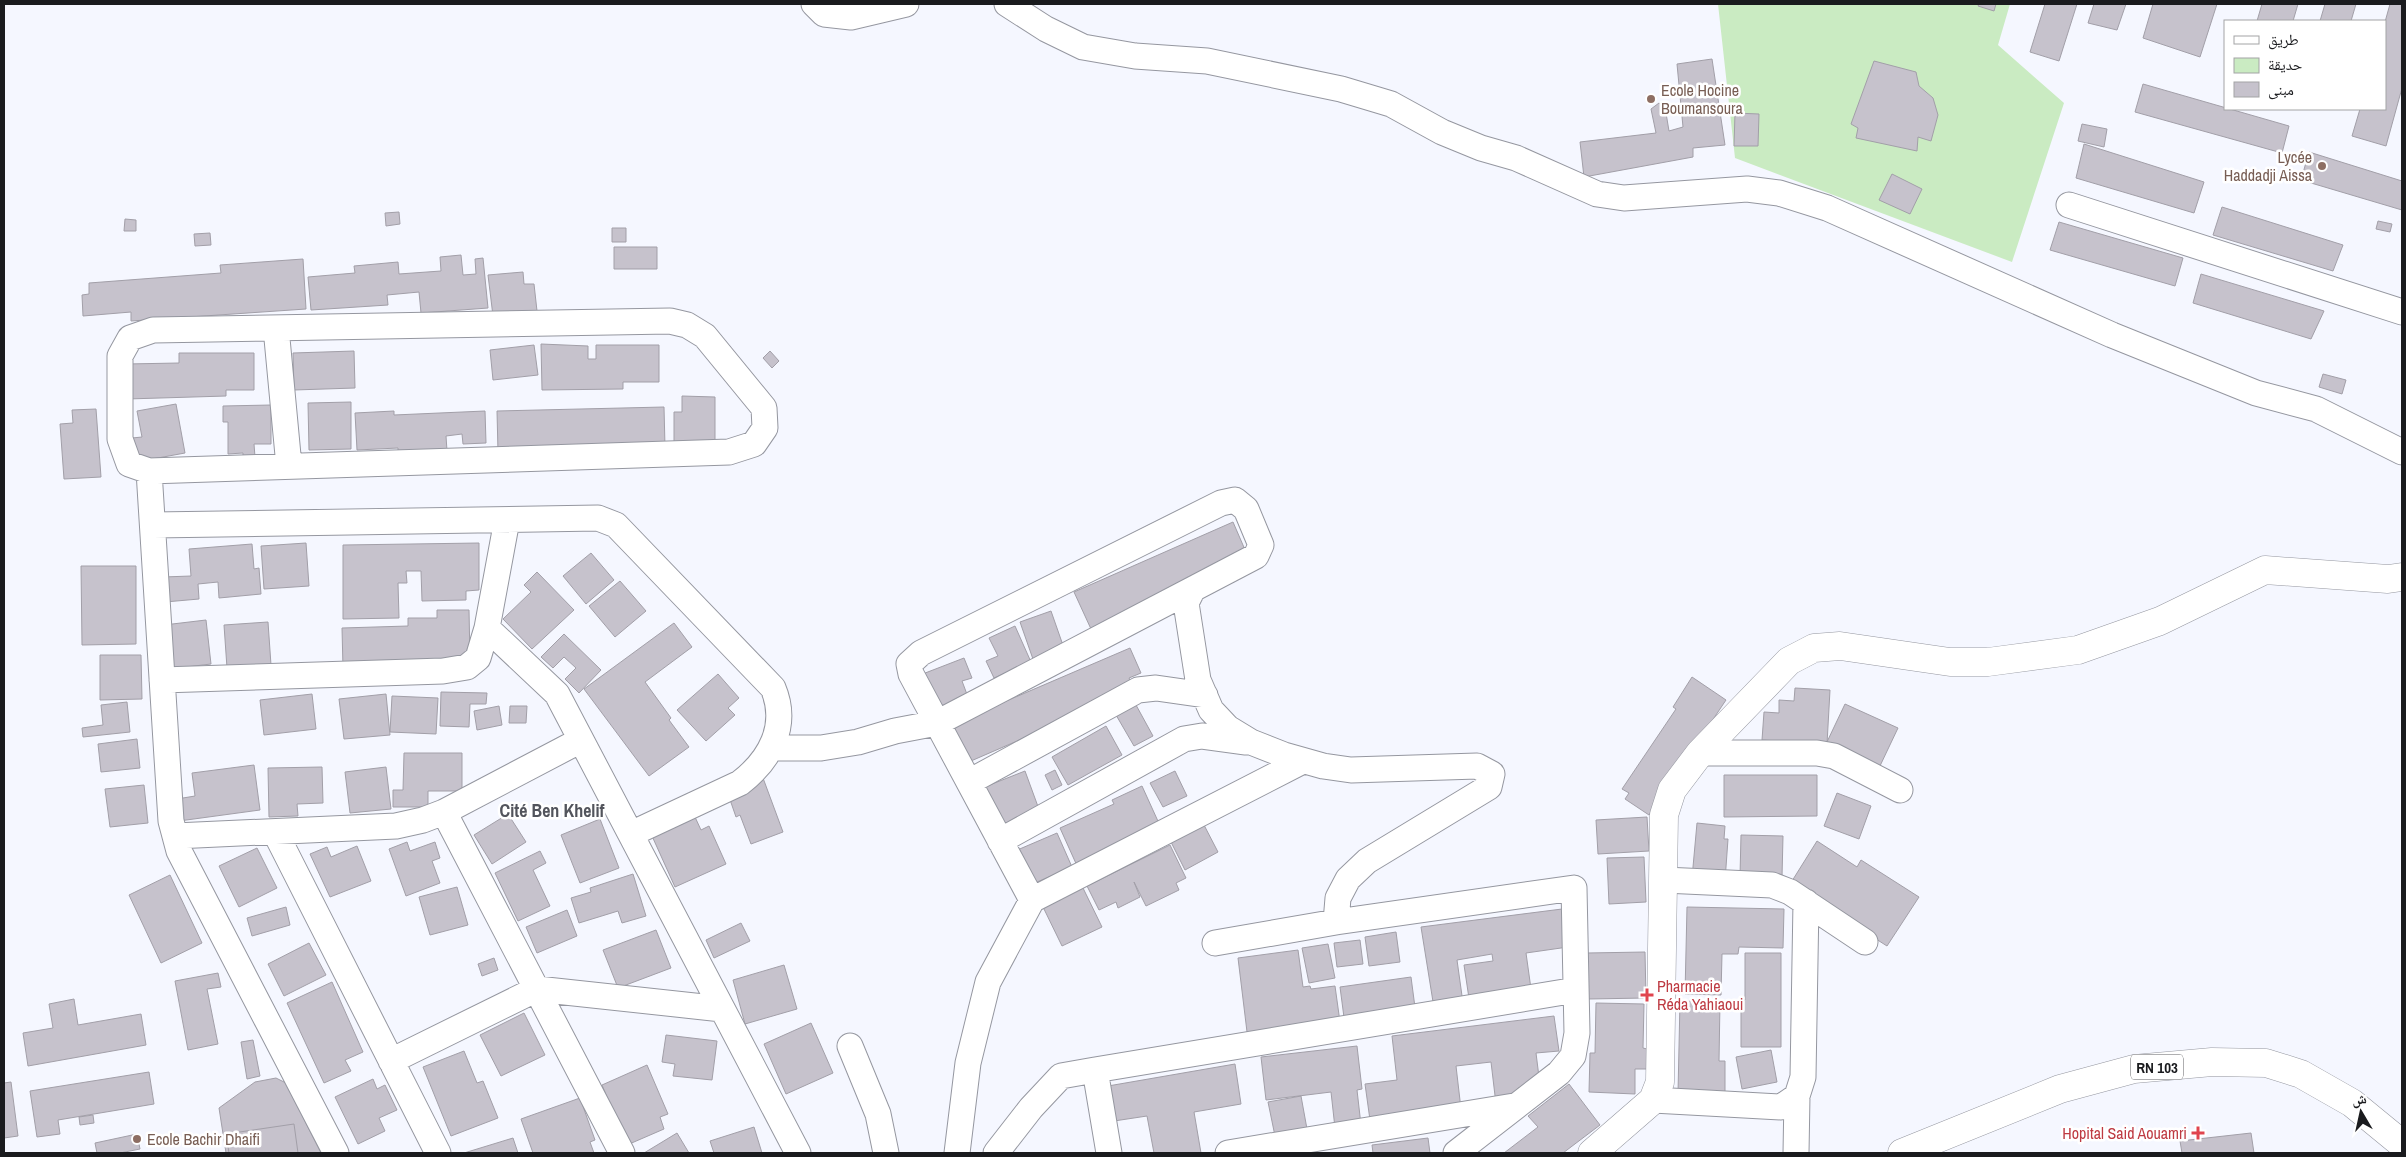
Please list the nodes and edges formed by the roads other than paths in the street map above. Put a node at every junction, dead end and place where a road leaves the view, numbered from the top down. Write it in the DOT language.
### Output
graph roads {
  1 [pos="814,4"];
  2 [pos="906,4"];
  3 [pos="1007,4"];
  4 [pos="2069,205"];
  5 [pos="2402,312"];
  6 [pos="276,328"];
  7 [pos="2402,452"];
  8 [pos="289,466"];
  9 [pos="150,471"];
  10 [pos="506,520"];
  11 [pos="153,526"];
  12 [pos="2402,577"];
  13 [pos="1193,589"];
  14 [pos="487,628"];
  15 [pos="162,680"];
  16 [pos="1205,695"];
  17 [pos="937,723"];
  18 [pos="582,740"];
  19 [pos="1251,742"];
  20 [pos="771,748"];
  21 [pos="1700,753"];
  22 [pos="1303,760"];
  23 [pos="968,782"];
  24 [pos="1900,790"];
  25 [pos="444,812"];
  26 [pos="275,832"];
  27 [pos="631,834"];
  28 [pos="175,836"];
  29 [pos="1000,841"];
  30 [pos="1664,880"];
  31 [pos="1032,900"];
  32 [pos="1806,902"];
  33 [pos="1336,922"];
  34 [pos="1865,942"];
  35 [pos="1215,943"];
  36 [pos="537,989"];
  37 [pos="1576,990"];
  38 [pos="722,1009"];
  39 [pos="850,1046"];
  40 [pos="391,1061"];
  41 [pos="1095,1070"];
  42 [pos="1797,1096"];
  43 [pos="1653,1100"];
  44 [pos="1517,1105"];
  45 [pos="2402,1144"];
  46 [pos="336,1153"];
  47 [pos="438,1153"];
  48 [pos="622,1153"];
  49 [pos="798,1153"];
  50 [pos="886,1153"];
  51 [pos="956,1153"];
  52 [pos="996,1153"];
  53 [pos="1109,1153"];
  54 [pos="1228,1153"];
  55 [pos="1456,1153"];
  56 [pos="1592,1153"];
  57 [pos="1796,1153"];
  58 [pos="1902,1153"];
  1 -- 2 [label="street"];
  3 -- 7 [label="street"];
  4 -- 5 [label="street"];
  6 -- 8 [label="street"];
  6 -- 8 [label="street"];
  6 -- 9 [label="street"];
  8 -- 9 [label="street"];
  9 -- 11 [label="street"];
  10 -- 11 [label="street"];
  10 -- 14 [label="street"];
  10 -- 20 [label="street"];
  11 -- 15 [label="street"];
  12 -- 21 [label="street"];
  13 -- 16 [label="street"];
  13 -- 17 [label="street"];
  13 -- 17 [label="street"];
  14 -- 15 [label="street"];
  14 -- 18 [label="street"];
  15 -- 28 [label="street"];
  16 -- 19 [label="street"];
  16 -- 23 [label="street"];
  17 -- 20 [label="street"];
  17 -- 23 [label="street"];
  18 -- 25 [label="street"];
  18 -- 27 [label="street"];
  19 -- 22 [label="street"];
  19 -- 29 [label="street"];
  20 -- 27 [label="street"];
  21 -- 24 [label="street"];
  21 -- 30 [label="street"];
  22 -- 31 [label="street"];
  22 -- 33 [label="street"];
  23 -- 29 [label="street"];
  25 -- 26 [label="street"];
  25 -- 36 [label="street"];
  26 -- 28 [label="street"];
  26 -- 40 [label="street"];
  27 -- 38 [label="street"];
  28 -- 46 [label="street"];
  29 -- 31 [label="street"];
  30 -- 32 [label="street"];
  30 -- 43 [label="street"];
  31 -- 51 [label="street"];
  32 -- 34 [label="street"];
  32 -- 42 [label="street"];
  33 -- 35 [label="street"];
  33 -- 37 [label="street"];
  36 -- 38 [label="street"];
  36 -- 40 [label="street"];
  36 -- 48 [label="street"];
  37 -- 41 [label="street"];
  37 -- 44 [label="street"];
  38 -- 49 [label="street"];
  39 -- 50 [label="street"];
  40 -- 47 [label="street"];
  41 -- 52 [label="street"];
  41 -- 53 [label="street"];
  42 -- 43 [label="street"];
  42 -- 57 [label="street"];
  43 -- 56 [label="street"];
  44 -- 54 [label="street"];
  44 -- 55 [label="street"];
  45 -- 58 [label="street, RN 103"];
}
